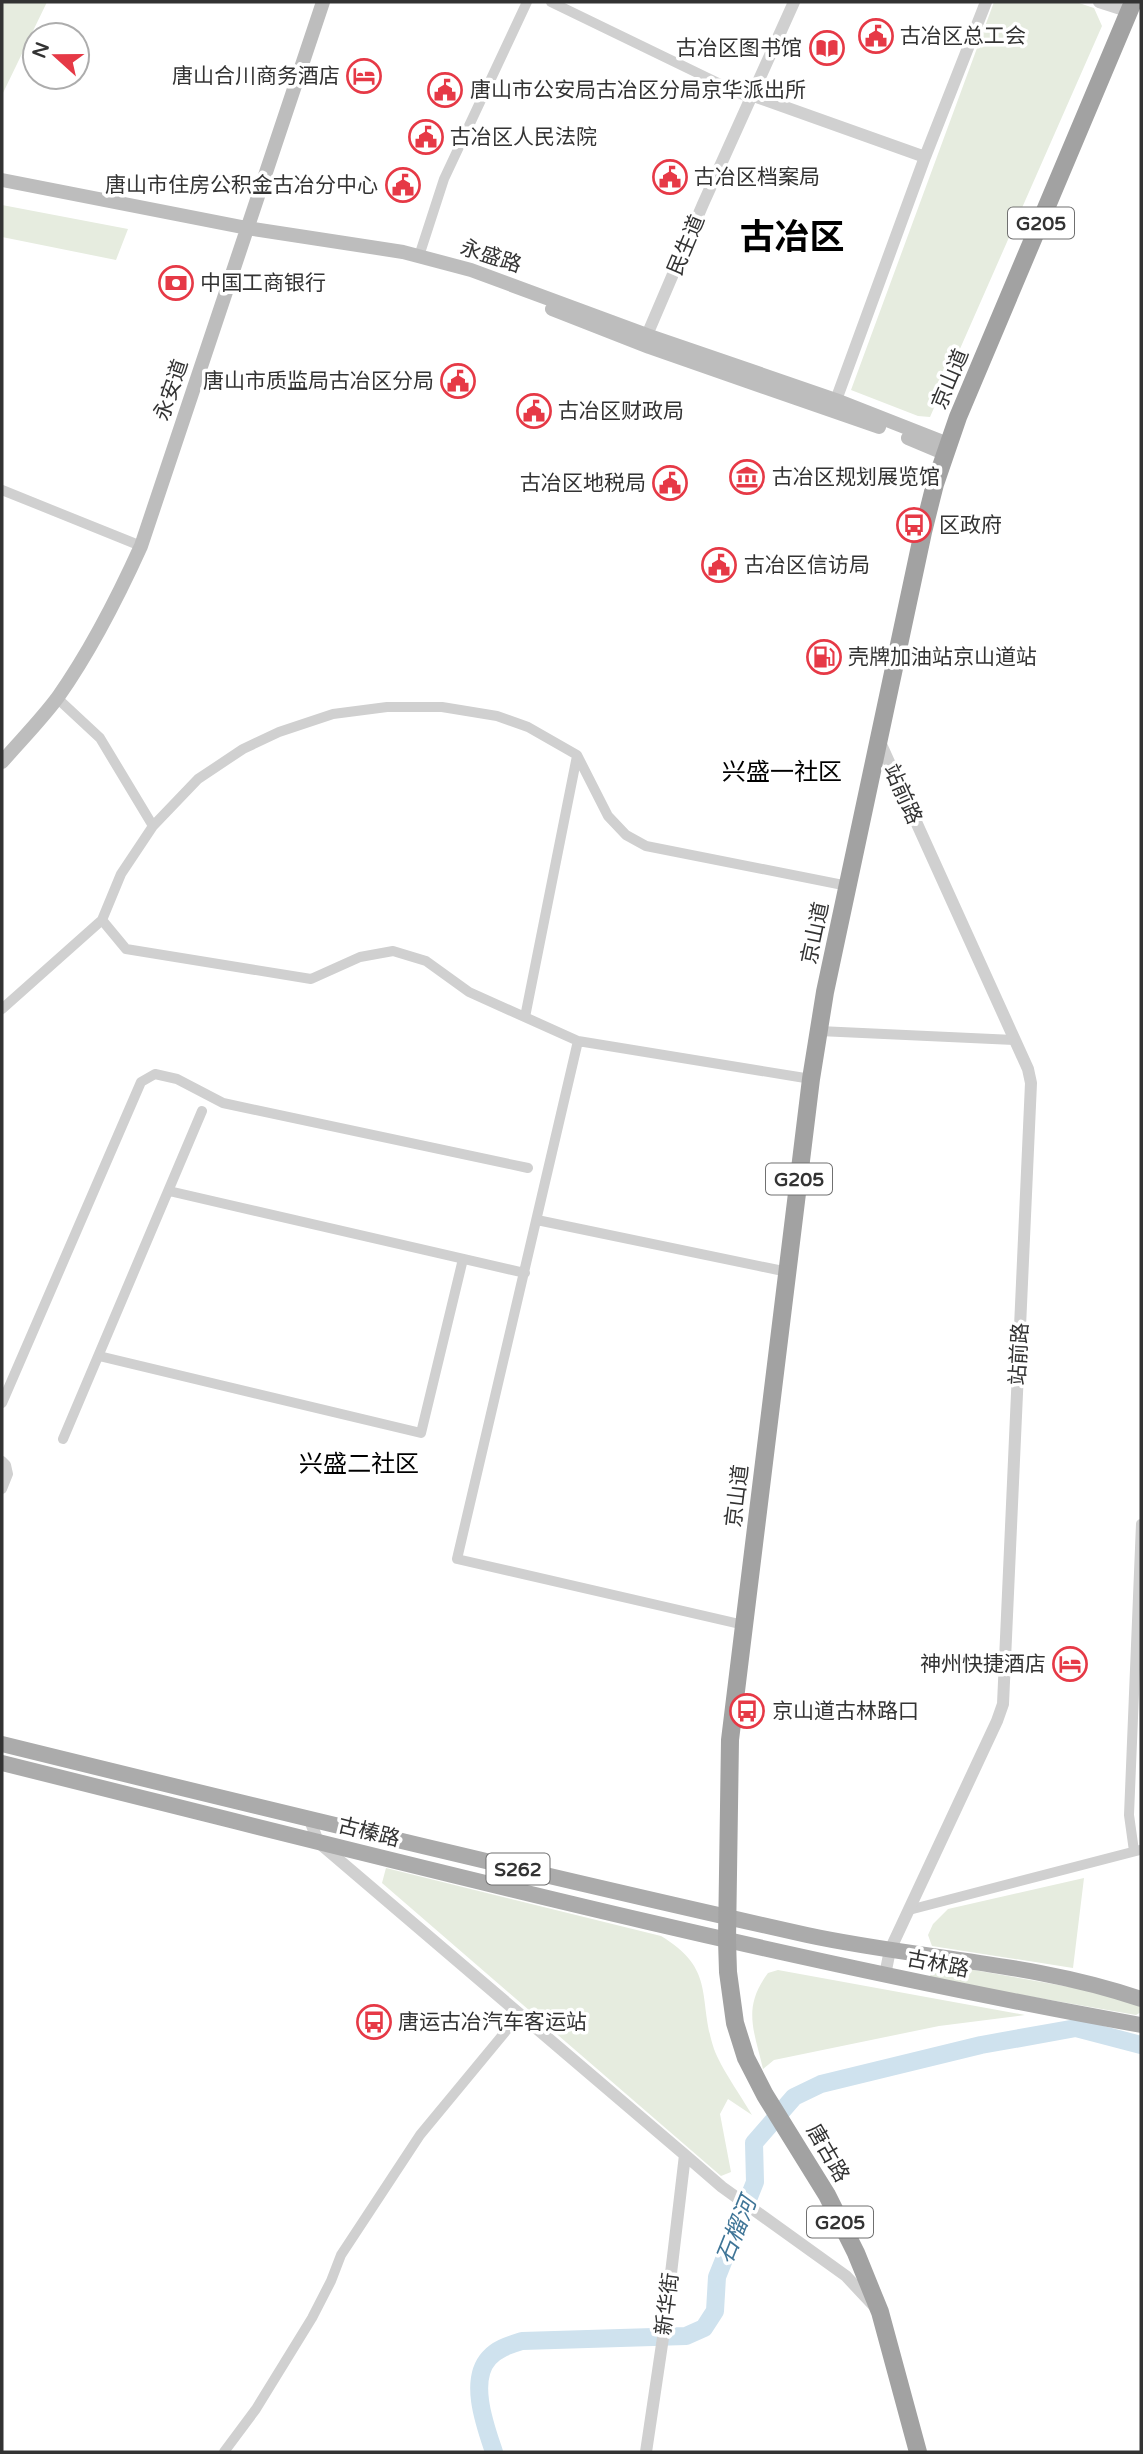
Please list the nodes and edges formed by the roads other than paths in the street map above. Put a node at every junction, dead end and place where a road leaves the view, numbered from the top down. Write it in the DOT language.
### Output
graph roads {
  1 [pos="323,2"];
  2 [pos="527,2"];
  3 [pos="551,2"];
  4 [pos="794,2"];
  5 [pos="986,2"];
  6 [pos="1100,2"];
  7 [pos="1132,7"];
  8 [pos="751,95"];
  9 [pos="925,157"];
  10 [pos="2,180"];
  11 [pos="2,188"];
  12 [pos="247,232"];
  13 [pos="419,256"];
  14 [pos="647,335"];
  15 [pos="836,401"];
  16 [pos="947,449"];
  17 [pos="2,490"];
  18 [pos="141,546"];
  19 [pos="57,698"];
  20 [pos="878,740"];
  21 [pos="577,755"];
  22 [pos="2,762"];
  23 [pos="153,826"];
  24 [pos="848,887"];
  25 [pos="103,920"];
  26 [pos="2,1009"];
  27 [pos="525,1017"];
  28 [pos="819,1031"];
  29 [pos="1014,1040"];
  30 [pos="578,1041"];
  31 [pos="811,1079"];
  32 [pos="202,1111"];
  33 [pos="528,1168"];
  34 [pos="169,1191"];
  35 [pos="537,1220"];
  36 [pos="463,1259"];
  37 [pos="788,1272"];
  38 [pos="525,1273"];
  39 [pos="99,1356"];
  40 [pos="2,1403"];
  41 [pos="63,1439"];
  42 [pos="2,1461"];
  43 [pos="2,1489"];
  44 [pos="1141,1524"];
  45 [pos="744,1625"];
  46 [pos="2,1744"];
  47 [pos="2,1763"];
  48 [pos="310,1820"];
  49 [pos="318,1842"];
  50 [pos="1138,1850"];
  51 [pos="909,1910"];
  52 [pos="727,1916"];
  53 [pos="727,1940"];
  54 [pos="890,1950"];
  55 [pos="885,1975"];
  56 [pos="1141,1999"];
  57 [pos="520,2014"];
  58 [pos="1141,2025"];
  59 [pos="685,2155"];
  60 [pos="880,2312"];
  61 [pos="224,2452"];
  62 [pos="646,2452"];
  63 [pos="918,2452"];
  1 -- 12 [label="main road, 永安道"];
  2 -- 13 [label="street"];
  3 -- 8 [label="street"];
  4 -- 8 [label="street, 民生道"];
  5 -- 9 [label="street"];
  6 -- 7 [label="street"];
  7 -- 16 [label="highway, 京山道 / G205"];
  8 -- 9 [label="street"];
  8 -- 14 [label="street, 民生道"];
  9 -- 15 [label="street"];
  10 -- 12 [label="main road, 永盛路"];
  11 -- 12 [label="main road, 永盛路"];
  12 -- 13 [label="main road, 永盛路"];
  12 -- 16 [label="main road, 永盛路"];
  12 -- 18 [label="main road, 永安道"];
  13 -- 14 [label="main road, 永盛路"];
  14 -- 15 [label="main road, 永盛路"];
  15 -- 16 [label="main road, 永盛路"];
  16 -- 20 [label="highway, 京山道 / G205"];
  17 -- 18 [label="street"];
  18 -- 19 [label="main road, 永安道"];
  19 -- 22 [label="main road, 永安道"];
  19 -- 23 [label="street"];
  20 -- 24 [label="highway, 京山道 / G205"];
  20 -- 29 [label="street, 站前路"];
  21 -- 23 [label="street"];
  21 -- 24 [label="street"];
  21 -- 27 [label="street"];
  23 -- 25 [label="street"];
  24 -- 28 [label="highway, 京山道 / G205"];
  25 -- 26 [label="street"];
  25 -- 27 [label="street"];
  27 -- 30 [label="street"];
  28 -- 29 [label="street"];
  28 -- 31 [label="highway, 京山道 / G205"];
  29 -- 51 [label="street, 站前路"];
  30 -- 31 [label="street"];
  30 -- 35 [label="street"];
  31 -- 37 [label="highway, 京山道 / G205"];
  32 -- 34 [label="street"];
  33 -- 40 [label="street"];
  34 -- 36 [label="street"];
  34 -- 39 [label="street"];
  35 -- 37 [label="street"];
  35 -- 38 [label="street"];
  36 -- 38 [label="street"];
  36 -- 39 [label="street"];
  37 -- 45 [label="highway, 京山道 / G205"];
  38 -- 45 [label="street"];
  39 -- 41 [label="street"];
  42 -- 43 [label="street"];
  44 -- 50 [label="street"];
  45 -- 52 [label="highway, 京山道 / G205"];
  46 -- 48 [label="main road, 古榛路 / S262"];
  47 -- 49 [label="main road, 古榛路 / S262"];
  48 -- 49 [label="street"];
  48 -- 52 [label="main road, 古榛路 / S262"];
  49 -- 53 [label="main road, 古榛路 / S262"];
  49 -- 57 [label="street"];
  50 -- 51 [label="street"];
  51 -- 54 [label="street, 站前路"];
  52 -- 53 [label="highway, 唐古路 / G205"];
  52 -- 54 [label="main road, 古林路 / S262"];
  53 -- 55 [label="main road, 古林路 / S262"];
  53 -- 60 [label="highway, 唐古路 / G205"];
  54 -- 55 [label="street, 站前路"];
  54 -- 56 [label="main road, 古林路 / S262"];
  55 -- 58 [label="main road, 古林路 / S262"];
  57 -- 59 [label="street"];
  57 -- 61 [label="street"];
  59 -- 60 [label="street"];
  59 -- 62 [label="street, 新华街"];
  60 -- 63 [label="highway, 唐古路 / G205"];
}
